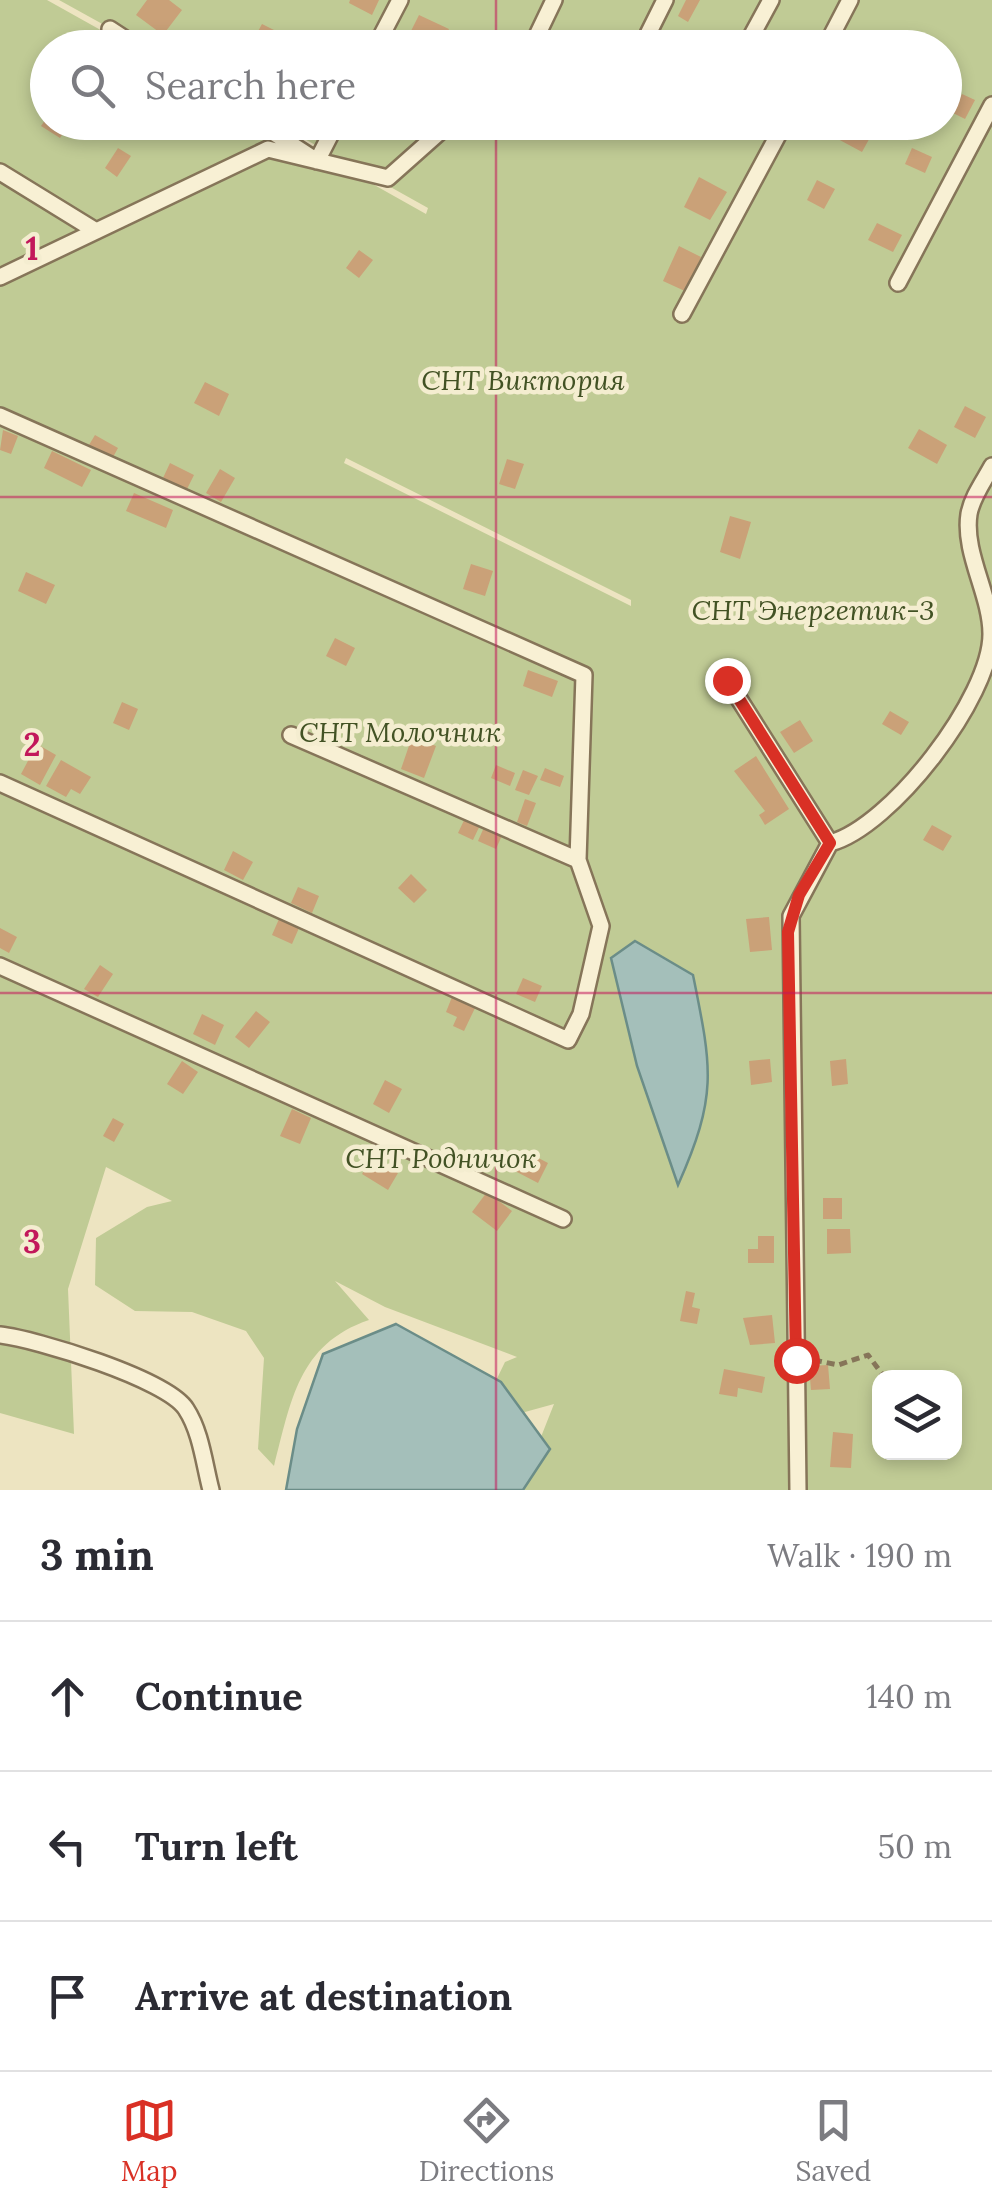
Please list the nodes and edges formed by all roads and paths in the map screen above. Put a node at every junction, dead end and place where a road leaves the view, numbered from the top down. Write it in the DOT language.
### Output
graph roads {
  1 [pos="400,0"];
  2 [pos="554,0"];
  3 [pos="664,0"];
  4 [pos="771,0"];
  5 [pos="850,0"];
  6 [pos="385,30"];
  7 [pos="540,30"];
  8 [pos="650,30"];
  9 [pos="755,30"];
  10 [pos="834,30"];
  11 [pos="992,105"];
  12 [pos="285,140"];
  13 [pos="328,140"];
  14 [pos="431,140"];
  15 [pos="774,140"];
  16 [pos="317,161"];
  17 [pos="0,172"];
  18 [pos="96,231"];
  19 [pos="0,277"];
  20 [pos="898,283"];
  21 [pos="682,314"];
  22 [pos="0,416"];
  23 [pos="992,466"];
  24 [pos="988,662"];
  25 [pos="727,680"];
  26 [pos="291,735"];
  27 [pos="0,784"];
  28 [pos="830,843"];
  29 [pos="578,860"];
  30 [pos="0,966"];
  31 [pos="563,1219"];
  32 [pos="0,1336"];
  33 [pos="796,1360"];
  34 [pos="879,1370"];
  35 [pos="211,1490"];
  36 [pos="798,1490"];
  1 -- 6 [label="lane"];
  2 -- 7 [label="lane"];
  3 -- 8 [label="lane"];
  4 -- 9 [label="lane"];
  5 -- 10 [label="lane"];
  11 -- 20 [label="lane"];
  12 -- 16 [label="lane"];
  13 -- 16 [label="lane"];
  14 -- 16 [label="lane"];
  15 -- 21 [label="lane"];
  16 -- 18 [label="lane"];
  17 -- 18 [label="lane"];
  18 -- 19 [label="lane"];
  22 -- 29 [label="lane"];
  23 -- 24 [label="lane"];
  24 -- 28 [label="lane"];
  25 -- 28 [label="lane"];
  26 -- 29 [label="lane"];
  27 -- 29 [label="lane"];
  28 -- 33 [label="lane"];
  30 -- 31 [label="lane"];
  32 -- 35 [label="lane"];
  33 -- 34 [label="path"];
  33 -- 36 [label="lane"];
}
